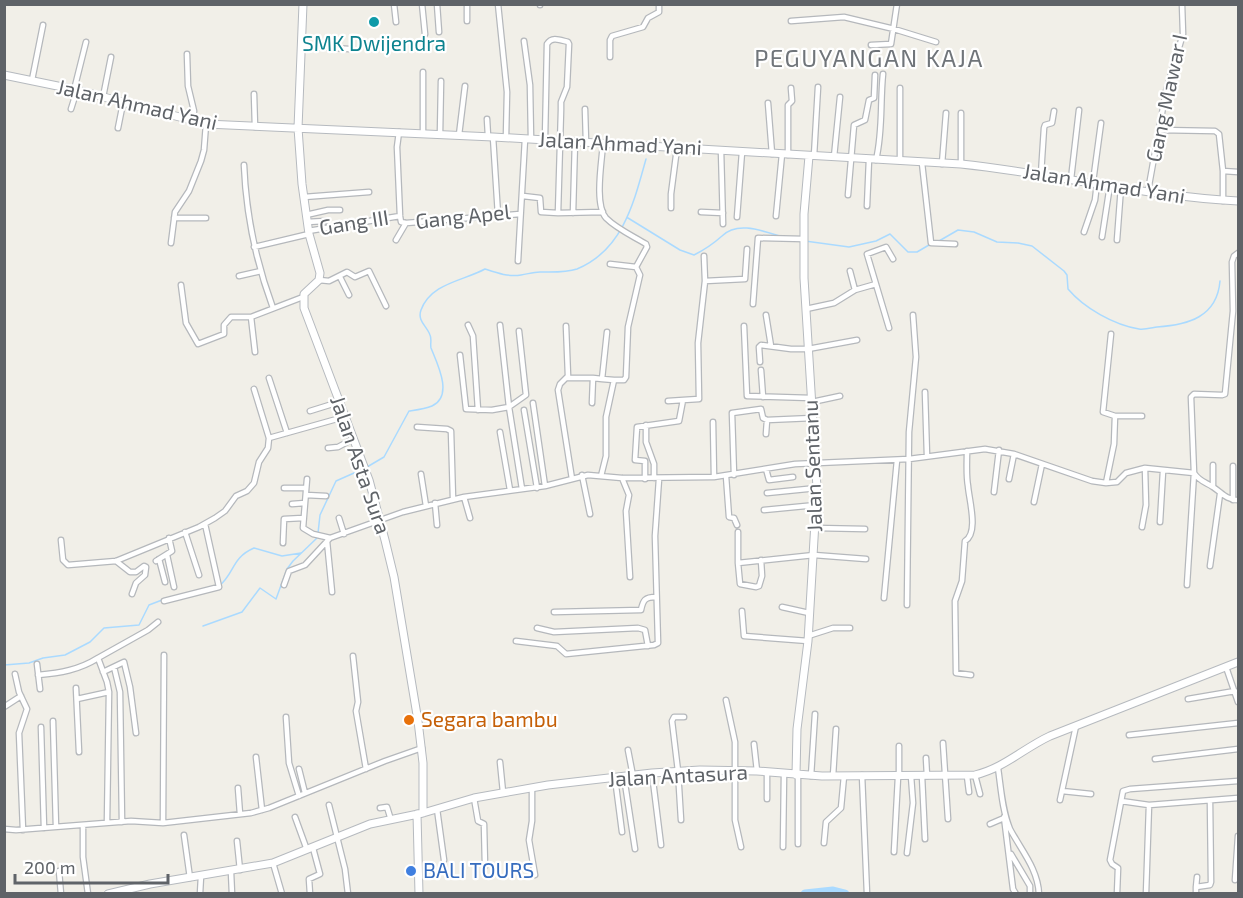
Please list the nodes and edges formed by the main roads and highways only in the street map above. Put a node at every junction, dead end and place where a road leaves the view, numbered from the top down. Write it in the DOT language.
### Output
graph roads {
  1 [pos="303,4"];
  2 [pos="4,75"];
  3 [pos="298,128"];
  4 [pos="811,156"];
  5 [pos="1239,201"];
  6 [pos="1239,662"];
  7 [pos="797,775"];
  8 [pos="420,814"];
  9 [pos="122,892"];
  10 [pos="108,894"];
  11 [pos="419,894"];
  1 -- 3 [label="main road"];
  2 -- 3 [label="main road, Jalan Ahmad Yani"];
  3 -- 4 [label="main road, Jalan Ahmad Yani"];
  3 -- 8 [label="main road, Jalan Asta Sura"];
  4 -- 5 [label="main road, Jalan Ahmad Yani"];
  4 -- 7 [label="main road, Jalan Sentanu"];
  6 -- 7 [label="main road, Jalan Antasura"];
  7 -- 8 [label="main road, Jalan Antasura"];
  8 -- 9 [label="main road, Jalan Antasura"];
  8 -- 11 [label="main road, Jalan Asta Sura"];
  9 -- 10 [label="main road, Jalan Antasura"];
}
